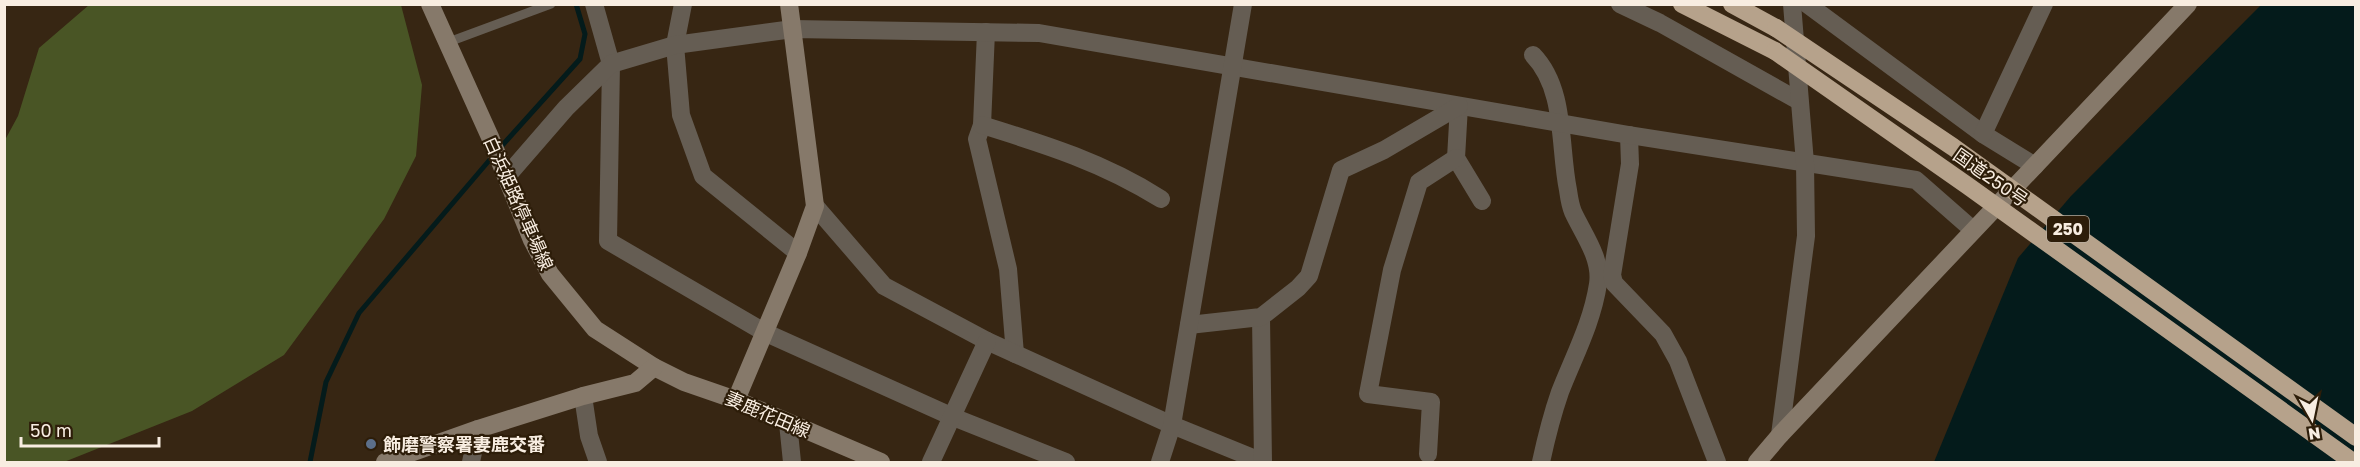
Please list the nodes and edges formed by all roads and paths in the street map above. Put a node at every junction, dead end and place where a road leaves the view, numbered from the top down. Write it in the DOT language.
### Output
graph roads {
  1 [pos="430,4"];
  2 [pos="551,4"];
  3 [pos="594,4"];
  4 [pos="683,4"];
  5 [pos="789,4"];
  6 [pos="1243,4"];
  7 [pos="1620,4"];
  8 [pos="1682,4"];
  9 [pos="1732,4"];
  10 [pos="1792,4"];
  11 [pos="1807,4"];
  12 [pos="2044,4"];
  13 [pos="2188,4"];
  14 [pos="792,29"];
  15 [pos="986,32"];
  16 [pos="446,43"];
  17 [pos="675,45"];
  18 [pos="1533,55"];
  19 [pos="611,64"];
  20 [pos="1232,68"];
  21 [pos="1799,101"];
  22 [pos="1459,106"];
  23 [pos="1558,123"];
  24 [pos="982,125"];
  25 [pos="1983,134"];
  26 [pos="1629,135"];
  27 [pos="1456,158"];
  28 [pos="1805,163"];
  29 [pos="2035,166"];
  30 [pos="504,170"];
  31 [pos="1161,199"];
  32 [pos="1482,201"];
  33 [pos="815,206"];
  34 [pos="1973,230"];
  35 [pos="798,253"];
  36 [pos="1261,317"];
  37 [pos="1188,325"];
  38 [pos="764,332"];
  39 [pos="987,341"];
  40 [pos="1016,354"];
  41 [pos="654,367"];
  42 [pos="583,396"];
  43 [pos="736,400"];
  44 [pos="953,417"];
  45 [pos="788,423"];
  46 [pos="1172,425"];
  47 [pos="478,429"];
  48 [pos="1780,435"];
  49 [pos="2355,437"];
  50 [pos="1428,454"];
  51 [pos="385,462"];
  52 [pos="471,462"];
  53 [pos="598,462"];
  54 [pos="792,462"];
  55 [pos="881,462"];
  56 [pos="931,462"];
  57 [pos="1066,462"];
  58 [pos="1161,462"];
  59 [pos="1263,462"];
  60 [pos="1541,462"];
  61 [pos="1717,462"];
  62 [pos="1756,462"];
  63 [pos="2353,462"];
  1 -- 16 [label="street, 白浜姫路停車場線"];
  2 -- 16 [label="lane"];
  3 -- 19 [label="street"];
  4 -- 17 [label="street"];
  5 -- 14 [label="street"];
  6 -- 20 [label="street"];
  7 -- 21 [label="street"];
  8 -- 63 [label="highway, 国道250号 / 250, bridge"];
  9 -- 49 [label="highway, 国道250号 / 250, bridge"];
  10 -- 21 [label="street"];
  11 -- 25 [label="street"];
  12 -- 25 [label="street"];
  13 -- 29 [label="street"];
  14 -- 15 [label="street"];
  14 -- 17 [label="street"];
  14 -- 33 [label="street"];
  15 -- 20 [label="street"];
  15 -- 24 [label="street"];
  16 -- 30 [label="street, 白浜姫路停車場線"];
  17 -- 19 [label="street"];
  17 -- 35 [label="street"];
  18 -- 23 [label="street"];
  19 -- 30 [label="street"];
  19 -- 38 [label="street"];
  20 -- 22 [label="street"];
  20 -- 37 [label="street"];
  21 -- 28 [label="street"];
  22 -- 23 [label="street"];
  22 -- 27 [label="street"];
  22 -- 36 [label="street"];
  23 -- 26 [label="street"];
  23 -- 60 [label="street"];
  24 -- 31 [label="street"];
  24 -- 40 [label="street"];
  25 -- 29 [label="street"];
  26 -- 28 [label="street"];
  26 -- 61 [label="street"];
  27 -- 32 [label="street"];
  27 -- 50 [label="street"];
  28 -- 34 [label="street"];
  28 -- 48 [label="street"];
  29 -- 34 [label="street"];
  30 -- 41 [label="street, 白浜姫路停車場線"];
  33 -- 35 [label="street"];
  33 -- 39 [label="street"];
  34 -- 48 [label="street"];
  35 -- 38 [label="street"];
  36 -- 37 [label="street"];
  36 -- 59 [label="street"];
  37 -- 46 [label="street"];
  38 -- 43 [label="street"];
  38 -- 44 [label="street"];
  39 -- 40 [label="street"];
  39 -- 44 [label="street"];
  40 -- 46 [label="street"];
  41 -- 42 [label="street"];
  41 -- 43 [label="street, 妻鹿花田線"];
  42 -- 47 [label="street"];
  42 -- 53 [label="street"];
  43 -- 45 [label="street, 妻鹿花田線"];
  44 -- 56 [label="street"];
  44 -- 57 [label="street"];
  45 -- 54 [label="street"];
  45 -- 55 [label="street, 妻鹿花田線"];
  46 -- 58 [label="street"];
  46 -- 59 [label="street"];
  47 -- 51 [label="street"];
  47 -- 52 [label="street"];
  48 -- 62 [label="street"];
}
